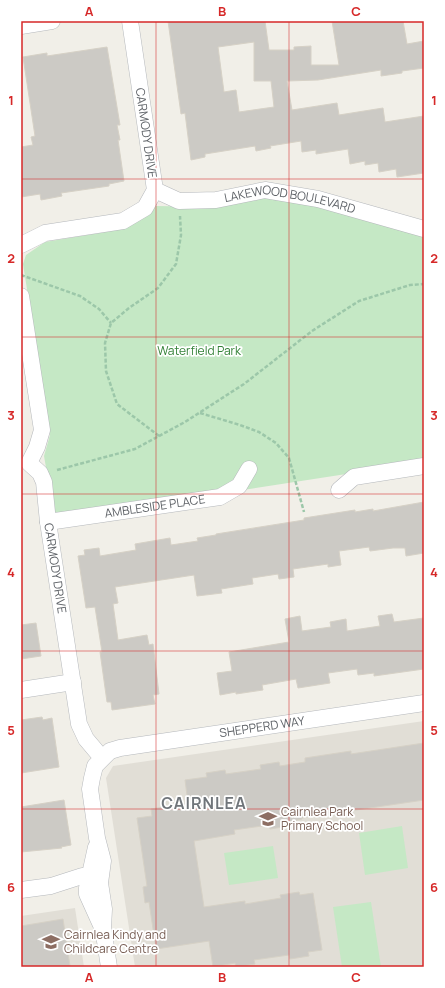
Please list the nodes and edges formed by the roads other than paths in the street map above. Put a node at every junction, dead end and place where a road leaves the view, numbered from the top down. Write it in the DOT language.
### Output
graph roads {
  1 [pos="52,21"];
  2 [pos="130,21"];
  3 [pos="21,26"];
  4 [pos="155,190"];
  5 [pos="424,229"];
  6 [pos="21,245"];
  7 [pos="21,296"];
  8 [pos="30,466"];
  9 [pos="424,466"];
  10 [pos="249,469"];
  11 [pos="339,490"];
  12 [pos="48,522"];
  13 [pos="73,682"];
  14 [pos="21,690"];
  15 [pos="424,703"];
  16 [pos="102,758"];
  17 [pos="92,882"];
  18 [pos="21,890"];
  19 [pos="109,967"];
  1 -- 3 [label="street"];
  2 -- 4 [label="street, CARMODY DRIVE"];
  4 -- 5 [label="street, LAKEWOOD BOULEVARD"];
  4 -- 6 [label="street, CARMODY DRIVE"];
  7 -- 8 [label="street"];
  8 -- 12 [label="street, CARMODY DRIVE"];
  9 -- 11 [label="street"];
  10 -- 12 [label="street, AMBLESIDE PLACE"];
  12 -- 13 [label="street, CARMODY DRIVE"];
  13 -- 14 [label="street"];
  13 -- 16 [label="street, CARMODY DRIVE"];
  15 -- 16 [label="street, SHEPPERD WAY"];
  16 -- 17 [label="street"];
  17 -- 18 [label="street"];
  17 -- 19 [label="street"];
}
